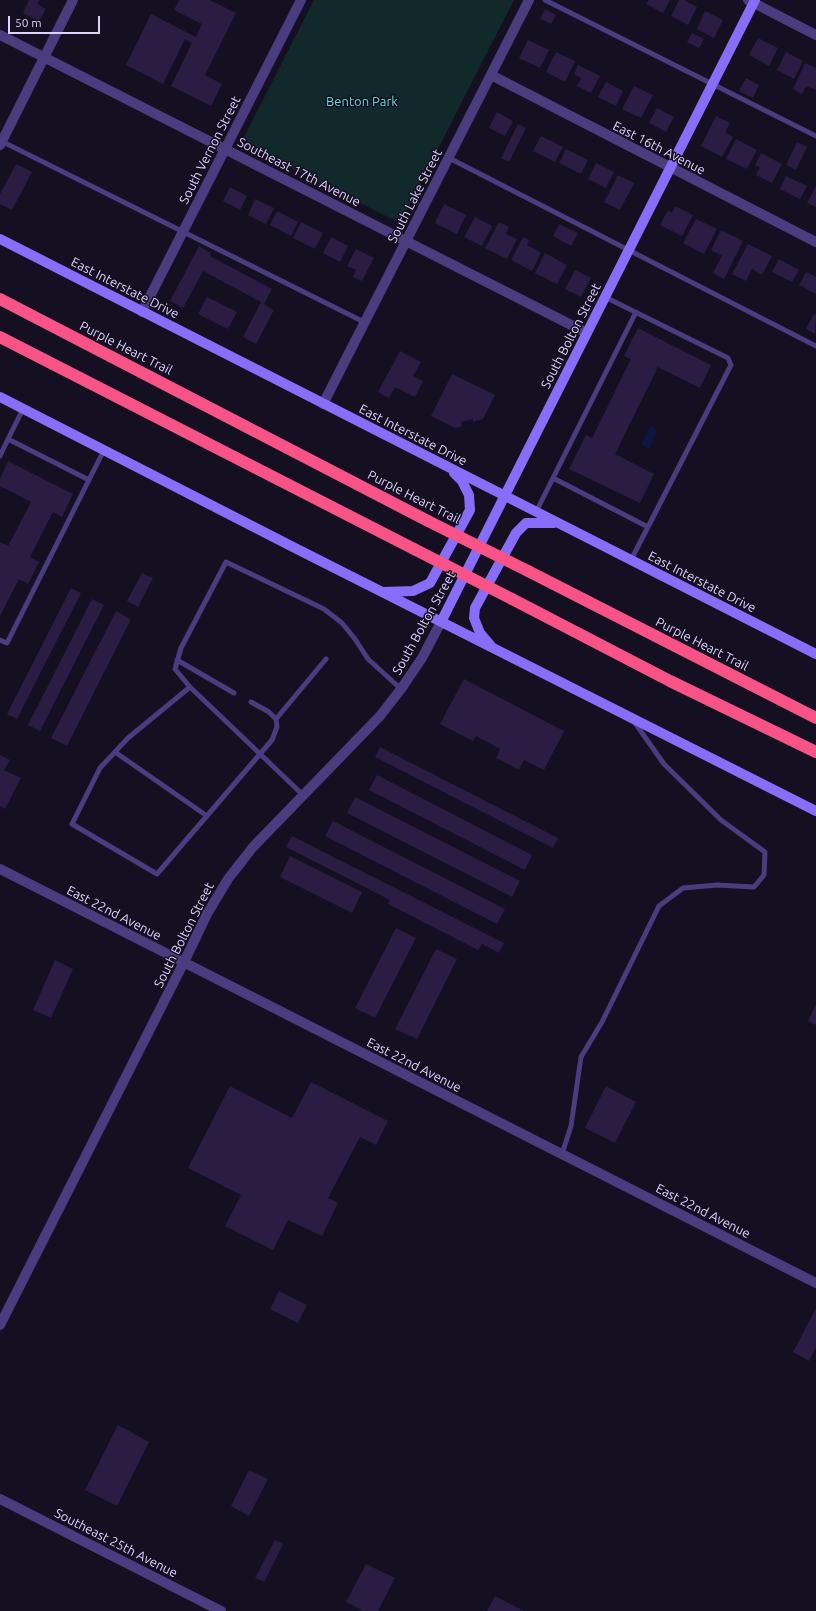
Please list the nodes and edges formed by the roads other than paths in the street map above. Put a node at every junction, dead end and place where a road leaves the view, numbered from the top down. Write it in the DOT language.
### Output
graph roads {
  1 [pos="73,0"];
  2 [pos="301,0"];
  3 [pos="529,0"];
  4 [pos="545,0"];
  5 [pos="752,1"];
  6 [pos="0,34"];
  7 [pos="816,34"];
  8 [pos="45,57"];
  9 [pos="491,75"];
  10 [pos="713,83"];
  11 [pos="816,136"];
  12 [pos="1,142"];
  13 [pos="226,149"];
  14 [pos="449,158"];
  15 [pos="670,168"];
  16 [pos="184,231"];
  17 [pos="0,239"];
  18 [pos="406,241"];
  19 [pos="816,242"];
  20 [pos="628,251"];
  21 [pos="605,297"];
  22 [pos="0,299"];
  23 [pos="142,312"];
  24 [pos="636,312"];
  25 [pos="364,322"];
  26 [pos="586,333"];
  27 [pos="0,337"];
  28 [pos="816,346"];
  29 [pos="0,396"];
  30 [pos="323,404"];
  31 [pos="23,409"];
  32 [pos="8,439"];
  33 [pos="104,450"];
  34 [pos="0,456"];
  35 [pos="450,469"];
  36 [pos="552,478"];
  37 [pos="89,480"];
  38 [pos="506,496"];
  39 [pos="536,512"];
  40 [pos="556,522"];
  41 [pos="648,527"];
  42 [pos="631,560"];
  43 [pos="383,592"];
  44 [pos="441,622"];
  45 [pos="0,640"];
  46 [pos="492,648"];
  47 [pos="816,654"];
  48 [pos="326,659"];
  49 [pos="177,660"];
  50 [pos="190,687"];
  51 [pos="402,689"];
  52 [pos="234,693"];
  53 [pos="250,702"];
  54 [pos="632,718"];
  55 [pos="816,718"];
  56 [pos="276,719"];
  57 [pos="115,752"];
  58 [pos="816,752"];
  59 [pos="260,754"];
  60 [pos="303,795"];
  61 [pos="816,811"];
  62 [pos="207,816"];
  63 [pos="0,869"];
  64 [pos="184,962"];
  65 [pos="562,1154"];
  66 [pos="816,1283"];
  67 [pos="0,1324"];
  68 [pos="0,1499"];
  69 [pos="221,1611"];
  1 -- 8 [label="street"];
  2 -- 13 [label="street, South Vernon Street"];
  3 -- 9 [label="street, South Lake Street"];
  4 -- 10 [label="lane"];
  5 -- 7 [label="street"];
  5 -- 10 [label="main road, South Bolton Street"];
  6 -- 8 [label="street, Southeast 17th Avenue"];
  8 -- 12 [label="street"];
  8 -- 13 [label="street, Southeast 17th Avenue"];
  9 -- 14 [label="street, South Lake Street"];
  9 -- 15 [label="street, East 16th Avenue"];
  10 -- 11 [label="lane"];
  10 -- 15 [label="main road, South Bolton Street"];
  12 -- 16 [label="lane"];
  13 -- 16 [label="street, South Vernon Street"];
  13 -- 18 [label="street, Southeast 17th Avenue"];
  14 -- 18 [label="street, South Lake Street"];
  14 -- 20 [label="lane"];
  15 -- 19 [label="street, East 16th Avenue"];
  15 -- 20 [label="main road, South Bolton Street"];
  16 -- 23 [label="street, South Vernon Street"];
  16 -- 25 [label="lane"];
  17 -- 23 [label="main road, East Interstate Drive"];
  18 -- 25 [label="street, South Lake Street"];
  18 -- 26 [label="street, Southeast 17th Avenue"];
  20 -- 21 [label="main road, South Bolton Street"];
  20 -- 28 [label="lane"];
  21 -- 24 [label="lane"];
  21 -- 26 [label="main road, South Bolton Street"];
  22 -- 55 [label="highway, Purple Heart Trail, bridge"];
  23 -- 30 [label="main road, East Interstate Drive"];
  24 -- 36 [label="lane"];
  24 -- 41 [label="lane"];
  25 -- 30 [label="street, South Lake Street"];
  26 -- 38 [label="main road, South Bolton Street"];
  27 -- 58 [label="highway, bridge"];
  29 -- 31 [label="main road"];
  30 -- 35 [label="main road, East Interstate Drive"];
  31 -- 32 [label="lane"];
  31 -- 33 [label="main road"];
  32 -- 34 [label="lane"];
  32 -- 37 [label="lane"];
  33 -- 37 [label="lane"];
  33 -- 43 [label="main road"];
  35 -- 38 [label="main road, East Interstate Drive"];
  35 -- 43 [label="main road"];
  36 -- 39 [label="lane"];
  36 -- 41 [label="lane"];
  37 -- 45 [label="lane"];
  38 -- 39 [label="main road, East Interstate Drive"];
  38 -- 44 [label="main road, South Bolton Street"];
  39 -- 40 [label="main road, East Interstate Drive"];
  40 -- 42 [label="main road, East Interstate Drive"];
  40 -- 46 [label="main road"];
  41 -- 42 [label="lane"];
  42 -- 47 [label="main road, East Interstate Drive"];
  43 -- 44 [label="main road"];
  44 -- 46 [label="main road"];
  44 -- 51 [label="street, South Bolton Street"];
  46 -- 54 [label="main road"];
  48 -- 56 [label="lane"];
  49 -- 50 [label="lane"];
  49 -- 51 [label="lane"];
  49 -- 52 [label="lane"];
  50 -- 57 [label="lane"];
  50 -- 59 [label="lane"];
  51 -- 60 [label="street, South Bolton Street"];
  53 -- 56 [label="lane"];
  54 -- 61 [label="main road"];
  54 -- 65 [label="lane"];
  56 -- 59 [label="lane"];
  57 -- 62 [label="lane"];
  57 -- 62 [label="lane"];
  59 -- 60 [label="lane"];
  59 -- 62 [label="lane"];
  60 -- 64 [label="street, South Bolton Street"];
  63 -- 64 [label="street, East 22nd Avenue"];
  64 -- 65 [label="street, East 22nd Avenue"];
  64 -- 67 [label="street, South Bolton Street"];
  65 -- 66 [label="street, East 22nd Avenue"];
  68 -- 69 [label="street, Southeast 25th Avenue"];
}
